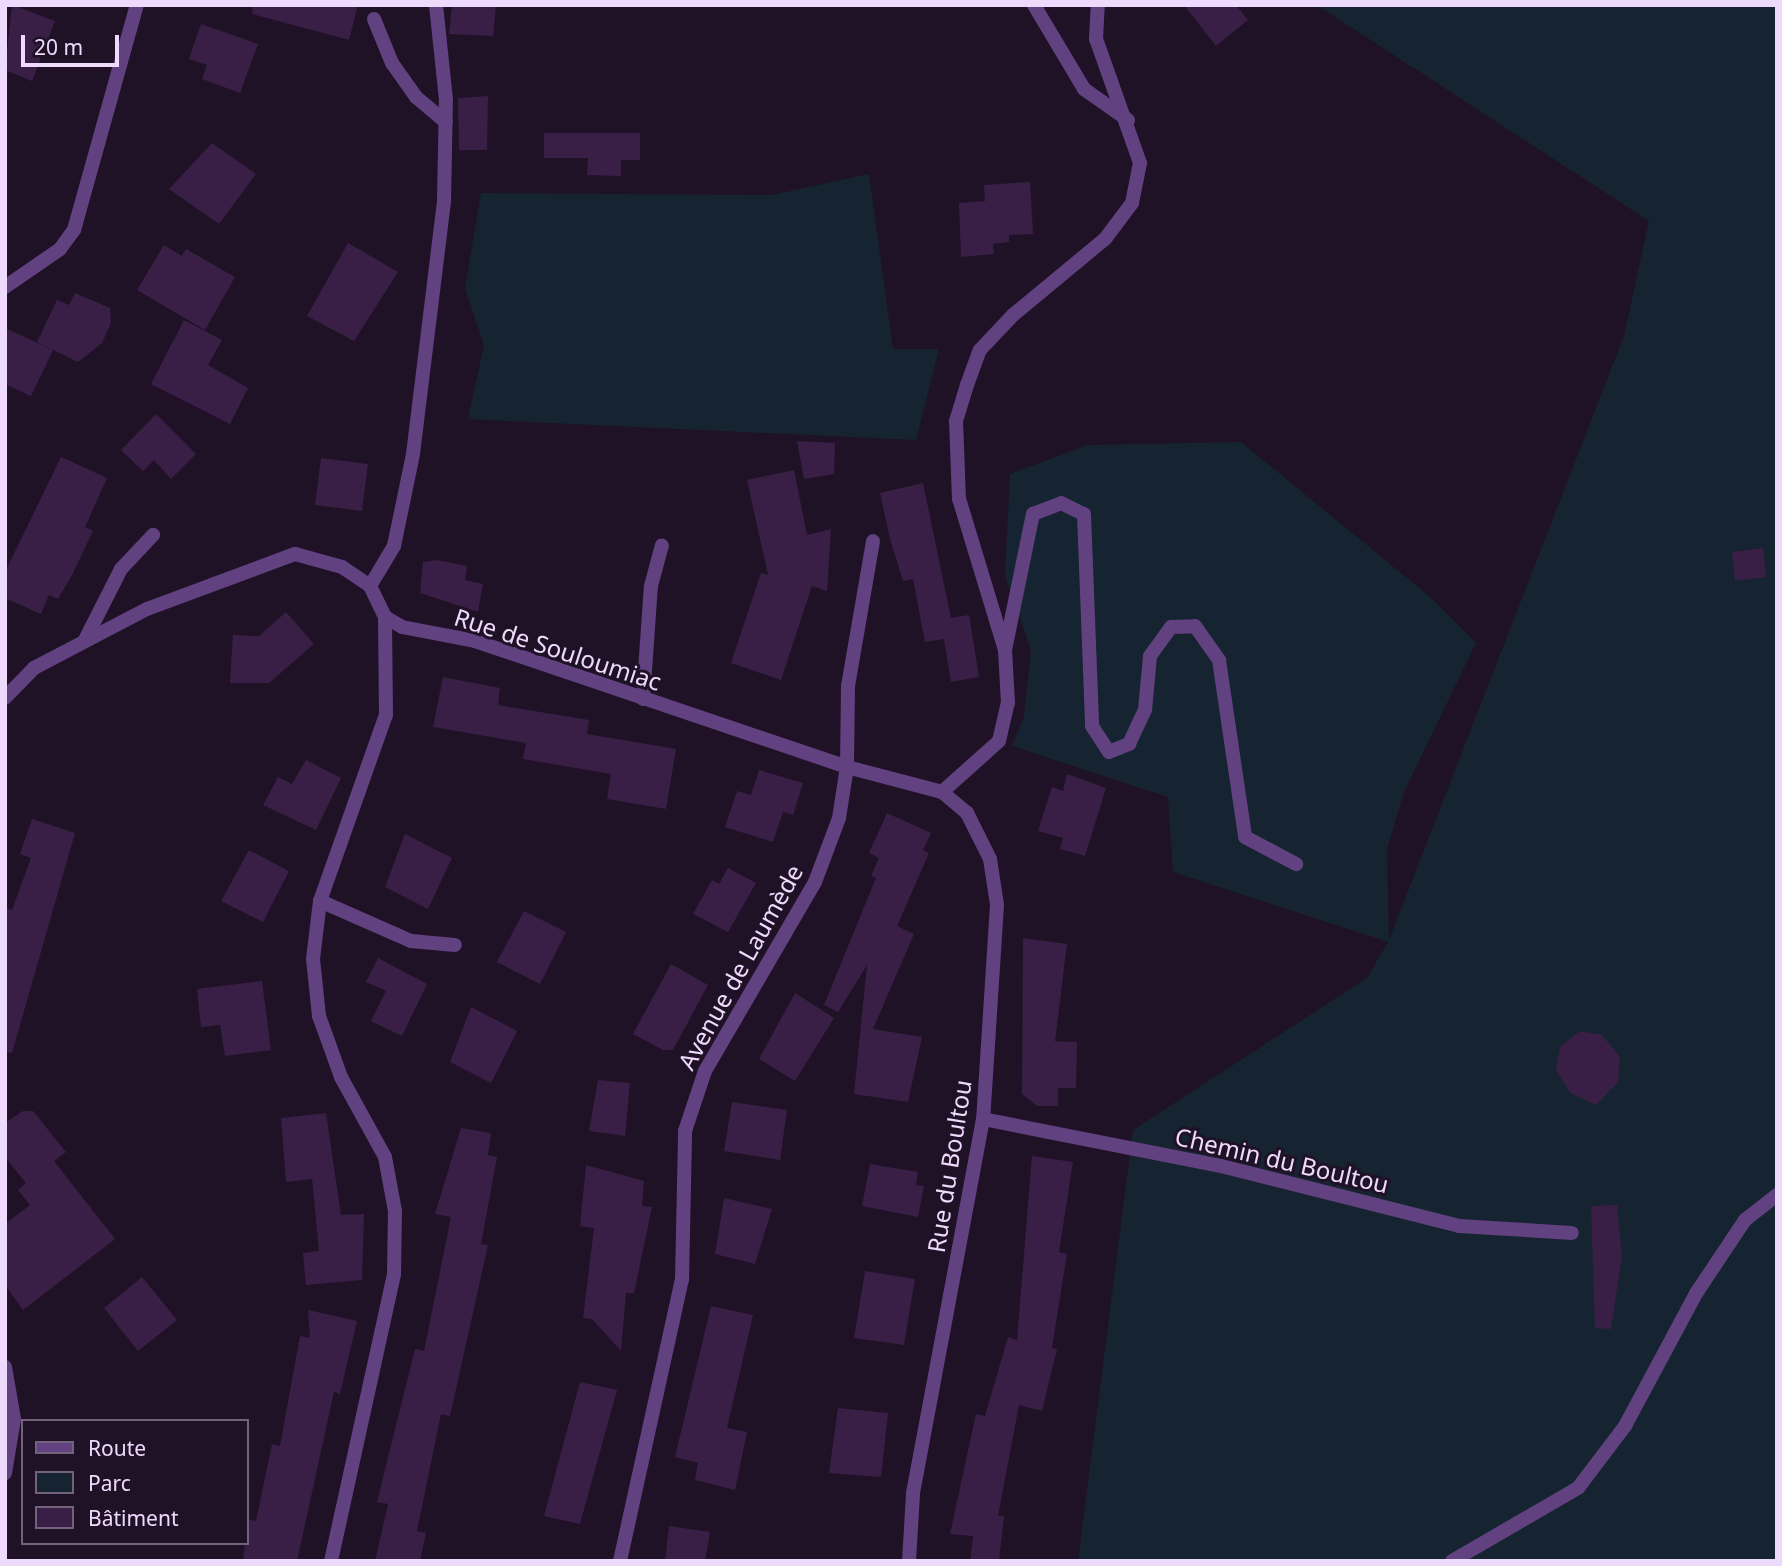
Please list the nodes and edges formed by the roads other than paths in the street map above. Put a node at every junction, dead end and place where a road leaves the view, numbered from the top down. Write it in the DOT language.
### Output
graph roads {
  1 [pos="138,5"];
  2 [pos="436,5"];
  3 [pos="1034,5"];
  4 [pos="1098,5"];
  5 [pos="374,19"];
  6 [pos="1129,120"];
  7 [pos="446,122"];
  8 [pos="5,287"];
  9 [pos="153,536"];
  10 [pos="873,541"];
  11 [pos="662,545"];
  12 [pos="370,586"];
  13 [pos="385,617"];
  14 [pos="85,640"];
  15 [pos="1004,650"];
  16 [pos="5,698"];
  17 [pos="643,699"];
  18 [pos="848,767"];
  19 [pos="942,792"];
  20 [pos="1296,863"];
  21 [pos="320,901"];
  22 [pos="455,945"];
  23 [pos="984,1119"];
  24 [pos="1777,1195"];
  25 [pos="1572,1233"];
  26 [pos="5,1367"];
  27 [pos="5,1473"];
  28 [pos="331,1561"];
  29 [pos="620,1561"];
  30 [pos="909,1561"];
  31 [pos="1452,1561"];
  1 -- 8 [label="street"];
  2 -- 7 [label="street"];
  3 -- 6 [label="street"];
  4 -- 6 [label="street"];
  5 -- 7 [label="street"];
  6 -- 15 [label="street"];
  7 -- 12 [label="street"];
  9 -- 14 [label="street"];
  10 -- 18 [label="street, Avenue de Laumède"];
  11 -- 17 [label="street"];
  12 -- 13 [label="street"];
  12 -- 14 [label="street"];
  13 -- 17 [label="street, Rue de Souloumiac"];
  13 -- 21 [label="street"];
  14 -- 16 [label="street"];
  15 -- 19 [label="street"];
  15 -- 20 [label="street"];
  17 -- 18 [label="street, Rue de Souloumiac"];
  18 -- 19 [label="street, Rue de Souloumiac"];
  18 -- 29 [label="street, Avenue de Laumède"];
  19 -- 23 [label="street, Rue du Boultou"];
  21 -- 22 [label="street"];
  21 -- 28 [label="street"];
  23 -- 25 [label="street, Chemin du Boultou"];
  23 -- 30 [label="street, Rue du Boultou"];
  24 -- 31 [label="street"];
  26 -- 27 [label="street"];
}
